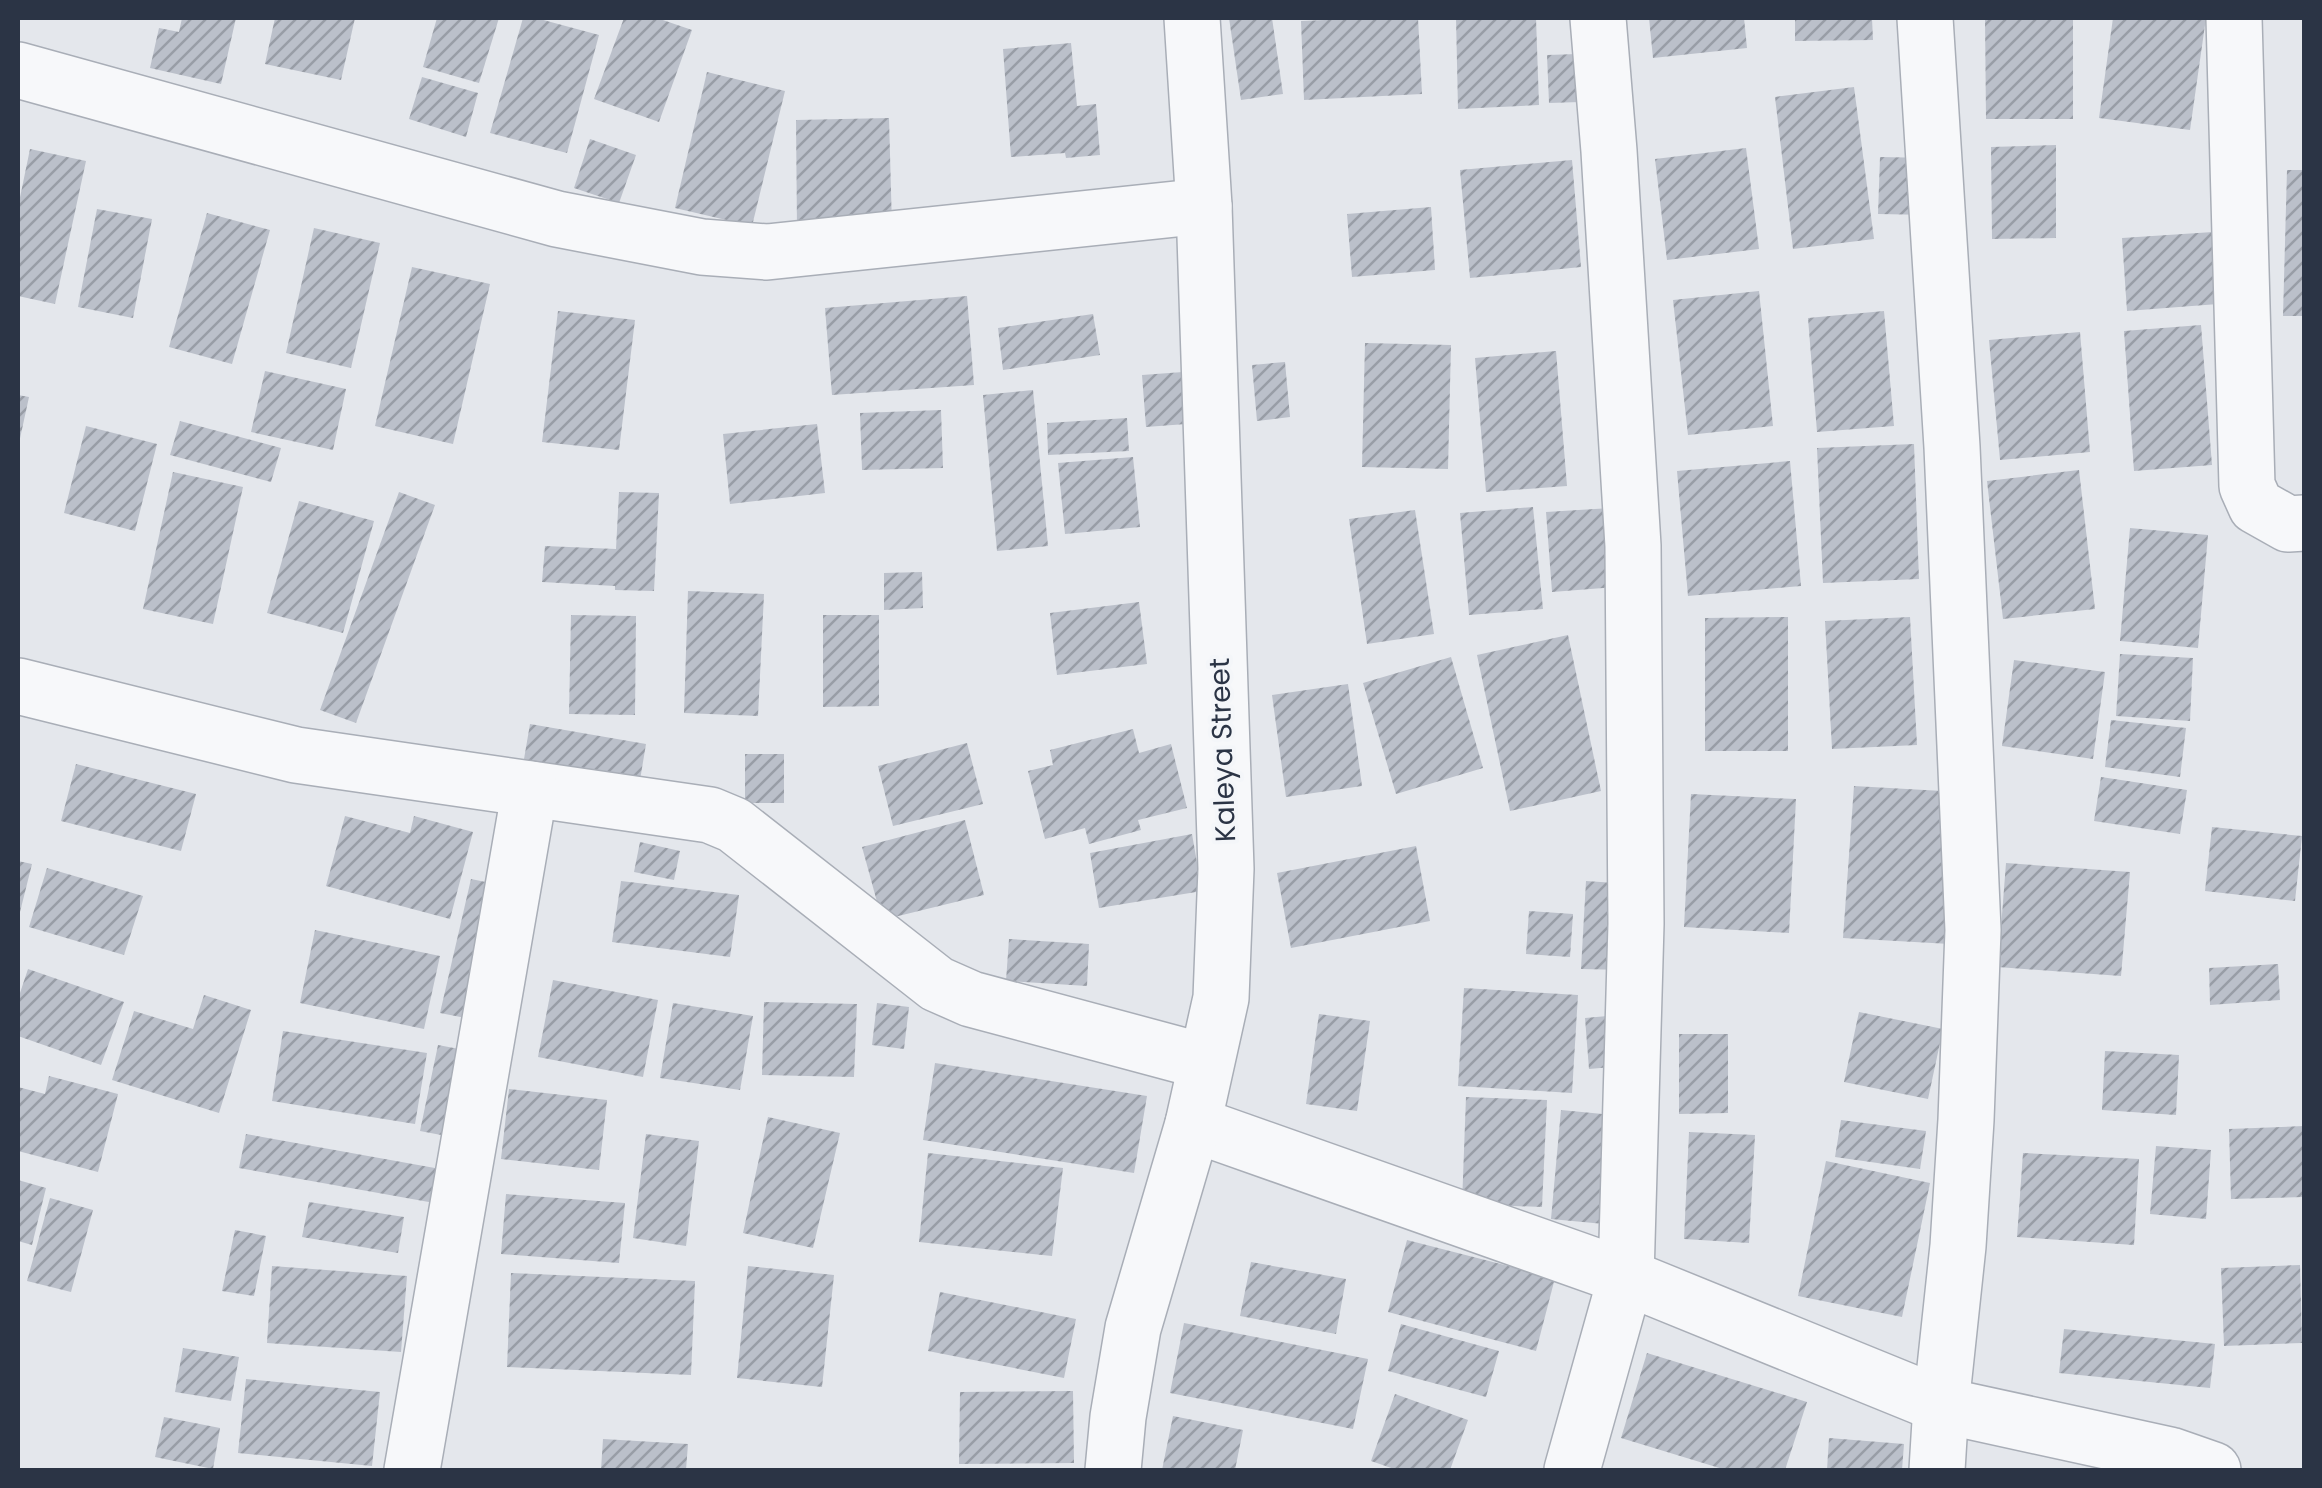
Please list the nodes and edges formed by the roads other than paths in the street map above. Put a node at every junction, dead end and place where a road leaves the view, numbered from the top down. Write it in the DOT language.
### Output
graph roads {
  1 [pos="1192,18"];
  2 [pos="1598,18"];
  3 [pos="1925,18"];
  4 [pos="2234,18"];
  5 [pos="18,70"];
  6 [pos="1204,206"];
  7 [pos="2304,523"];
  8 [pos="18,686"];
  9 [pos="530,789"];
  10 [pos="1206,1062"];
  11 [pos="1193,1124"];
  12 [pos="1626,1277"];
  13 [pos="1941,1404"];
  14 [pos="412,1470"];
  15 [pos="1112,1470"];
  16 [pos="1572,1470"];
  17 [pos="1937,1470"];
  18 [pos="2213,1470"];
  1 -- 6 [label="street, Kaleya Street"];
  2 -- 12 [label="street"];
  3 -- 13 [label="street"];
  4 -- 7 [label="street"];
  5 -- 6 [label="street"];
  6 -- 10 [label="street, Kaleya Street"];
  8 -- 9 [label="street"];
  9 -- 10 [label="street"];
  9 -- 14 [label="street"];
  10 -- 11 [label="street, Kaleya Street"];
  11 -- 12 [label="street"];
  11 -- 15 [label="street, Kaleya Street"];
  12 -- 13 [label="street"];
  12 -- 16 [label="street"];
  13 -- 17 [label="street"];
  13 -- 18 [label="street"];
}
